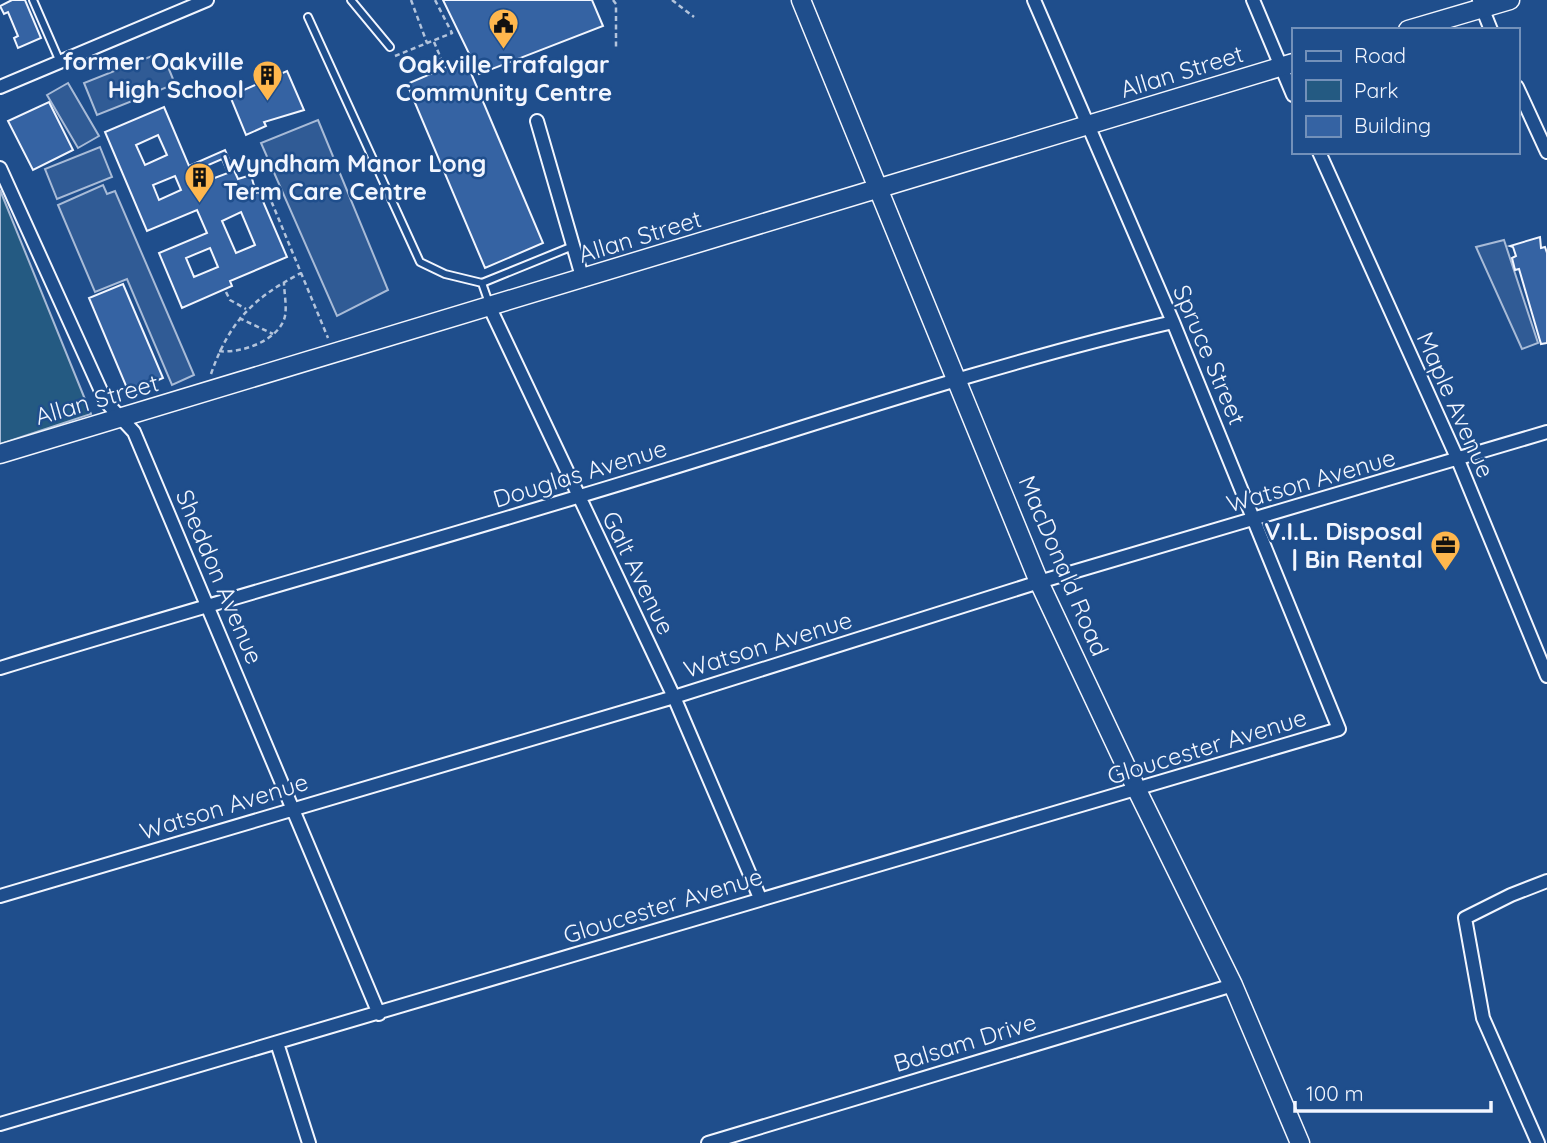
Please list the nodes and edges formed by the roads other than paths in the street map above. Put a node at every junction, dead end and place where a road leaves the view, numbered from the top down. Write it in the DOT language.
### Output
graph roads {
  1 [pos="33,0"];
  2 [pos="207,0"];
  3 [pos="351,0"];
  4 [pos="801,0"];
  5 [pos="1034,0"];
  6 [pos="1253,0"];
  7 [pos="1510,0"];
  8 [pos="1480,4"];
  9 [pos="309,18"];
  10 [pos="1414,28"];
  11 [pos="1490,28"];
  12 [pos="390,47"];
  13 [pos="60,62"];
  14 [pos="1287,65"];
  15 [pos="0,87"];
  16 [pos="1292,90"];
  17 [pos="1519,91"];
  18 [pos="537,121"];
  19 [pos="1088,128"];
  20 [pos="1547,152"];
  21 [pos="1320,154"];
  22 [pos="0,168"];
  23 [pos="879,191"];
  24 [pos="573,246"];
  25 [pos="583,280"];
  26 [pos="482,283"];
  27 [pos="490,308"];
  28 [pos="1173,322"];
  29 [pos="957,379"];
  30 [pos="122,419"];
  31 [pos="1547,432"];
  32 [pos="0,454"];
  33 [pos="1458,460"];
  34 [pos="578,497"];
  35 [pos="1254,519"];
  36 [pos="1040,582"];
  37 [pos="208,604"];
  38 [pos="0,668"];
  39 [pos="1547,676"];
  40 [pos="674,696"];
  41 [pos="1339,729"];
  42 [pos="1137,790"];
  43 [pos="293,808"];
  44 [pos="1547,881"];
  45 [pos="0,896"];
  46 [pos="760,898"];
  47 [pos="1234,985"];
  48 [pos="379,1014"];
  49 [pos="277,1043"];
  50 [pos="0,1124"];
  51 [pos="309,1143"];
  52 [pos="708,1143"];
  53 [pos="1300,1143"];
  54 [pos="1538,1143"];
  1 -- 13 [label="lane"];
  2 -- 13 [label="street"];
  3 -- 12 [label="lane"];
  4 -- 23 [label="street, MacDonald Road"];
  5 -- 19 [label="street, Spruce Street"];
  6 -- 14 [label="street"];
  7 -- 8 [label="street"];
  8 -- 10 [label="street"];
  8 -- 11 [label="street"];
  9 -- 26 [label="lane"];
  13 -- 15 [label="street"];
  14 -- 16 [label="street"];
  14 -- 19 [label="street, Allan Street"];
  17 -- 20 [label="street"];
  18 -- 24 [label="street"];
  19 -- 23 [label="street, Allan Street"];
  19 -- 28 [label="street, Spruce Street"];
  21 -- 33 [label="street, Maple Avenue"];
  22 -- 30 [label="street, Sheddon Avenue"];
  23 -- 25 [label="street, Allan Street"];
  23 -- 29 [label="street, MacDonald Road"];
  24 -- 25 [label="street"];
  24 -- 26 [label="lane"];
  25 -- 27 [label="street, Allan Street"];
  26 -- 27 [label="lane"];
  27 -- 30 [label="street, Allan Street"];
  27 -- 34 [label="street, Galt Avenue"];
  28 -- 29 [label="street, Douglas Avenue"];
  28 -- 35 [label="street, Spruce Street"];
  29 -- 34 [label="street, Douglas Avenue"];
  29 -- 36 [label="street, MacDonald Road"];
  30 -- 32 [label="street, Allan Street"];
  30 -- 37 [label="street, Sheddon Avenue"];
  31 -- 33 [label="street, Watson Avenue"];
  33 -- 35 [label="street, Watson Avenue"];
  33 -- 39 [label="street, Maple Avenue"];
  34 -- 37 [label="street, Douglas Avenue"];
  34 -- 40 [label="street, Galt Avenue"];
  35 -- 36 [label="street, Watson Avenue"];
  35 -- 41 [label="street, Spruce Street"];
  36 -- 40 [label="street, Watson Avenue"];
  36 -- 42 [label="street, MacDonald Road"];
  37 -- 38 [label="street, Douglas Avenue"];
  37 -- 43 [label="street, Sheddon Avenue"];
  40 -- 43 [label="street, Watson Avenue"];
  40 -- 46 [label="street, Galt Avenue"];
  41 -- 42 [label="street, Gloucester Avenue"];
  42 -- 46 [label="street, Gloucester Avenue"];
  42 -- 47 [label="street, MacDonald Road"];
  43 -- 45 [label="street, Watson Avenue"];
  43 -- 48 [label="street, Sheddon Avenue"];
  44 -- 54 [label="street"];
  46 -- 48 [label="street, Gloucester Avenue"];
  47 -- 52 [label="street, Balsam Drive"];
  47 -- 53 [label="street, MacDonald Road"];
  48 -- 49 [label="street, Gloucester Avenue"];
  49 -- 50 [label="street, Gloucester Avenue"];
  49 -- 51 [label="street"];
}
